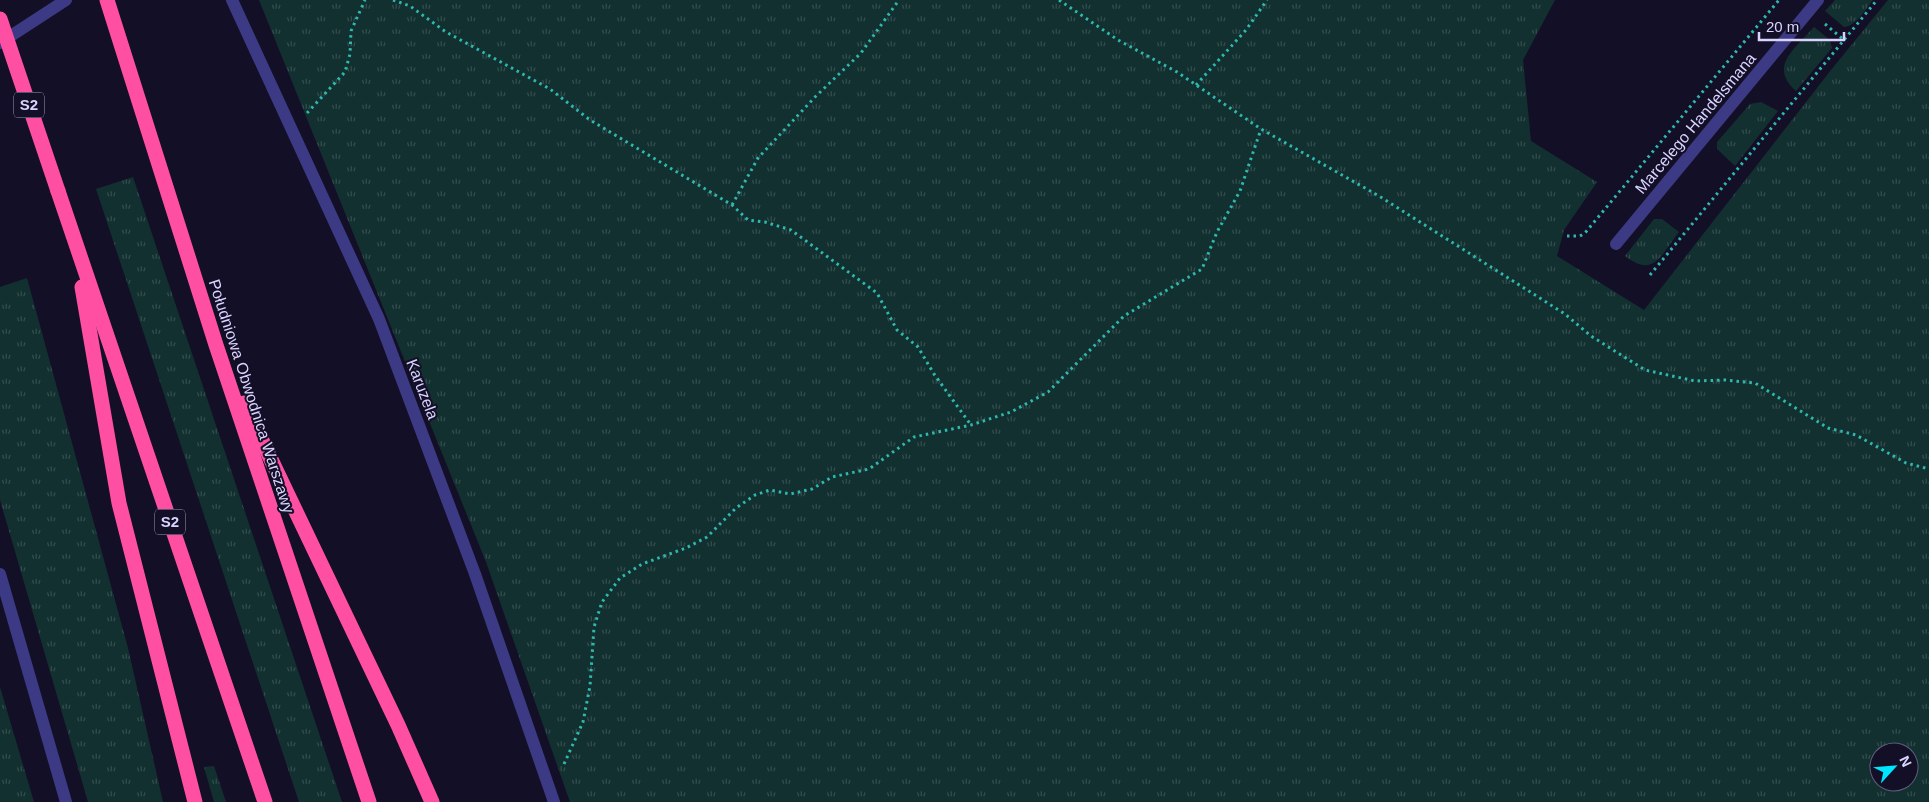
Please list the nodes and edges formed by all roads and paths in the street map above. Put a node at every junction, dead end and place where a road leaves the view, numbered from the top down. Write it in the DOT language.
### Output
graph roads {
  1 [pos="66,0"];
  2 [pos="107,0"];
  3 [pos="232,0"];
  4 [pos="365,0"];
  5 [pos="393,0"];
  6 [pos="899,0"];
  7 [pos="1059,0"];
  8 [pos="1267,0"];
  9 [pos="1779,0"];
  10 [pos="1818,0"];
  11 [pos="1877,0"];
  12 [pos="0,19"];
  13 [pos="0,43"];
  14 [pos="1196,85"];
  15 [pos="1261,129"];
  16 [pos="292,130"];
  17 [pos="732,205"];
  18 [pos="1567,236"];
  19 [pos="74,241"];
  20 [pos="1616,244"];
  21 [pos="1650,274"];
  22 [pos="216,345"];
  23 [pos="972,425"];
  24 [pos="1929,469"];
  25 [pos="0,574"];
  26 [pos="548,784"];
  27 [pos="66,802"];
  28 [pos="195,802"];
  29 [pos="265,802"];
  30 [pos="369,802"];
  31 [pos="432,802"];
  32 [pos="554,802"];
  1 -- 13 [label="street"];
  2 -- 22 [label="highway, Południowa Obwodnica Warszawy"];
  3 -- 16 [label="street, Karuzela"];
  4 -- 16 [label="path"];
  5 -- 17 [label="path"];
  6 -- 17 [label="path"];
  7 -- 14 [label="path"];
  8 -- 14 [label="path"];
  9 -- 18 [label="path"];
  10 -- 20 [label="street, Marcelego Handelsmana"];
  11 -- 21 [label="path"];
  12 -- 19 [label="highway, S2, bridge"];
  14 -- 15 [label="path"];
  15 -- 23 [label="path"];
  15 -- 24 [label="path"];
  16 -- 26 [label="street, Karuzela"];
  17 -- 23 [label="path"];
  19 -- 28 [label="highway"];
  19 -- 29 [label="highway, S2"];
  22 -- 30 [label="highway, Południowa Obwodnica Warszawy"];
  22 -- 31 [label="highway"];
  23 -- 26 [label="path"];
  25 -- 27 [label="street"];
  26 -- 32 [label="street, Karuzela"];
}
